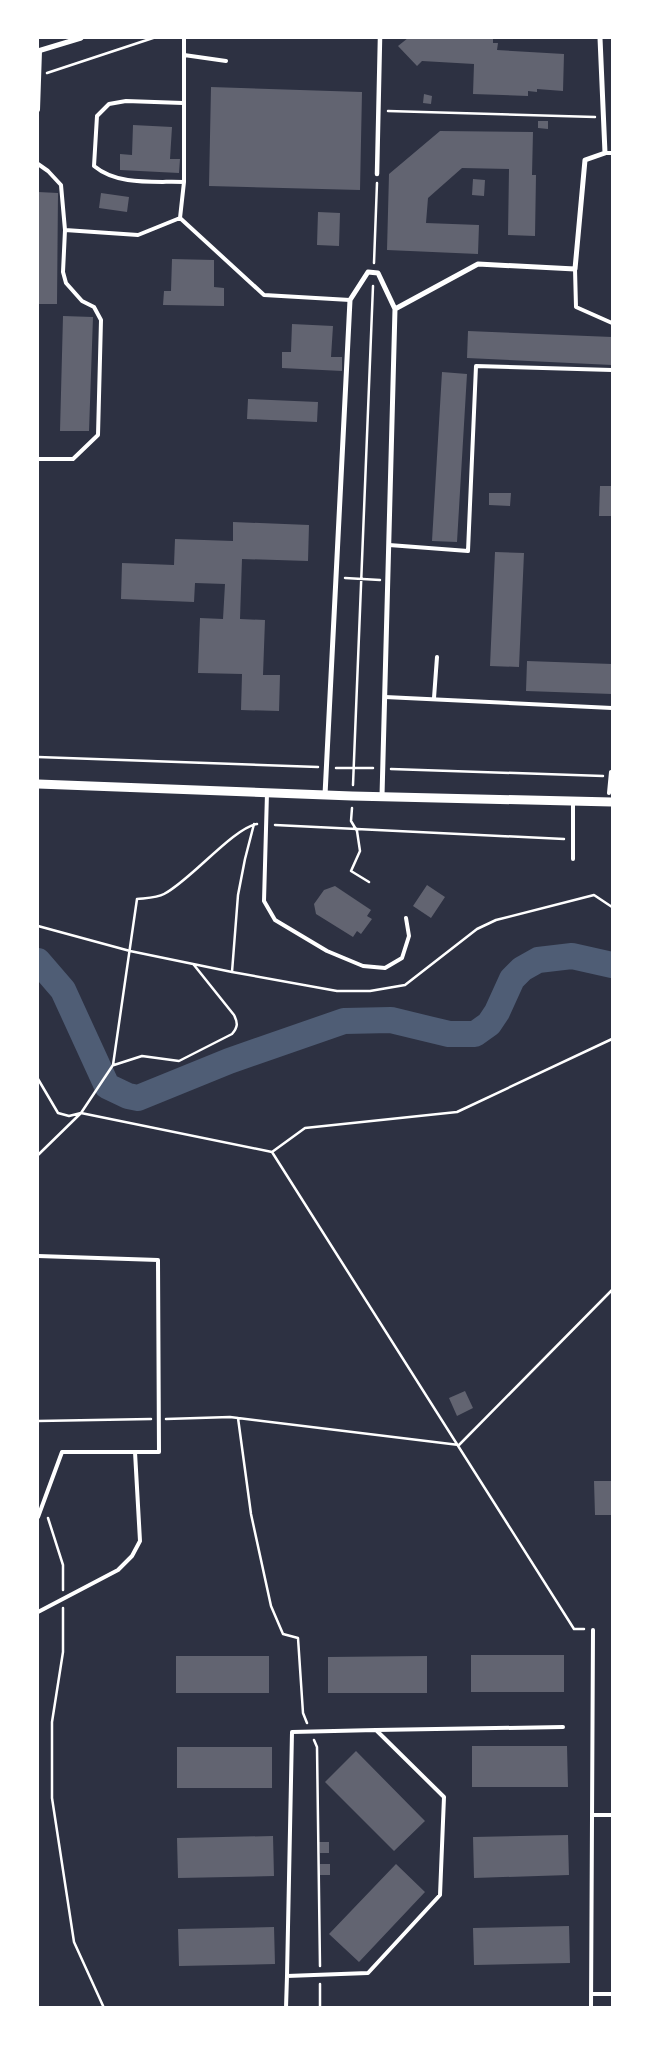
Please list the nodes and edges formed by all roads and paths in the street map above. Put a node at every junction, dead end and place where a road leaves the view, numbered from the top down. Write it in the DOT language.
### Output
graph roads {
  1 [pos="81,38"];
  2 [pos="153,38"];
  3 [pos="184,38"];
  4 [pos="380,38"];
  5 [pos="600,38"];
  6 [pos="39,51"];
  7 [pos="184,55"];
  8 [pos="226,61"];
  9 [pos="40,75"];
  10 [pos="183,103"];
  11 [pos="38,110"];
  12 [pos="379,111"];
  13 [pos="604,118"];
  14 [pos="605,153"];
  15 [pos="612,153"];
  16 [pos="38,164"];
  17 [pos="377,174"];
  18 [pos="184,182"];
  19 [pos="180,218"];
  20 [pos="65,230"];
  21 [pos="575,269"];
  22 [pos="371,272"];
  23 [pos="350,300"];
  24 [pos="395,309"];
  25 [pos="612,323"];
  26 [pos="612,370"];
  27 [pos="38,459"];
  28 [pos="389,545"];
  29 [pos="336,578"];
  30 [pos="361,579"];
  31 [pos="388,581"];
  32 [pos="437,657"];
  33 [pos="385,697"];
  34 [pos="434,698"];
  35 [pos="612,708"];
  36 [pos="611,772"];
  37 [pos="38,784"];
  38 [pos="267,793"];
  39 [pos="609,793"];
  40 [pos="325,795"];
  41 [pos="352,796"];
  42 [pos="382,796"];
  43 [pos="573,800"];
  44 [pos="612,802"];
  45 [pos="254,824"];
  46 [pos="266,824"];
  47 [pos="357,831"];
  48 [pos="573,839"];
  49 [pos="573,859"];
  50 [pos="369,882"];
  51 [pos="612,907"];
  52 [pos="406,918"];
  53 [pos="38,926"];
  54 [pos="130,951"];
  55 [pos="193,964"];
  56 [pos="232,972"];
  57 [pos="612,1039"];
  58 [pos="114,1065"];
  59 [pos="38,1079"];
  60 [pos="81,1113"];
  61 [pos="272,1152"];
  62 [pos="38,1154"];
  63 [pos="38,1256"];
  64 [pos="612,1290"];
  65 [pos="238,1418"];
  66 [pos="159,1419"];
  67 [pos="38,1421"];
  68 [pos="459,1445"];
  69 [pos="135,1452"];
  70 [pos="43,1503"];
  71 [pos="38,1517"];
  72 [pos="63,1594"];
  73 [pos="63,1604"];
  74 [pos="38,1612"];
  75 [pos="593,1630"];
  76 [pos="562,1727"];
  77 [pos="376,1730"];
  78 [pos="310,1732"];
  79 [pos="593,1815"];
  80 [pos="612,1815"];
  81 [pos="320,1974"];
  82 [pos="287,1976"];
  83 [pos="591,1994"];
  84 [pos="612,1994"];
  85 [pos="104,2008"];
  86 [pos="286,2008"];
  87 [pos="320,2008"];
  88 [pos="591,2008"];
  1 -- 6 [label="street"];
  2 -- 9 [label="path"];
  3 -- 7 [label="lane"];
  4 -- 12 [label="street"];
  5 -- 13 [label="street"];
  6 -- 9 [label="lane"];
  7 -- 8 [label="lane"];
  7 -- 10 [label="lane"];
  9 -- 11 [label="lane"];
  10 -- 18 [label="lane"];
  10 -- 18 [label="lane"];
  12 -- 13 [label="path"];
  12 -- 17 [label="street"];
  13 -- 14 [label="street"];
  14 -- 15 [label="lane"];
  14 -- 21 [label="street"];
  16 -- 20 [label="lane"];
  17 -- 22 [label="path"];
  18 -- 19 [label="lane"];
  19 -- 20 [label="lane"];
  19 -- 23 [label="lane"];
  20 -- 27 [label="lane"];
  21 -- 24 [label="street"];
  21 -- 25 [label="lane"];
  22 -- 23 [label="street"];
  22 -- 24 [label="street"];
  22 -- 30 [label="path"];
  23 -- 29 [label="street"];
  24 -- 28 [label="street"];
  26 -- 28 [label="lane"];
  28 -- 31 [label="street"];
  29 -- 30 [label="path"];
  29 -- 40 [label="street"];
  30 -- 31 [label="path"];
  30 -- 41 [label="path"];
  31 -- 33 [label="street"];
  32 -- 34 [label="lane"];
  33 -- 34 [label="lane"];
  33 -- 42 [label="street"];
  34 -- 35 [label="lane"];
  36 -- 39 [label="lane"];
  37 -- 38 [label="street"];
  38 -- 40 [label="street"];
  38 -- 46 [label="lane"];
  40 -- 41 [label="street"];
  41 -- 42 [label="street"];
  41 -- 47 [label="path"];
  42 -- 43 [label="street"];
  43 -- 44 [label="street"];
  43 -- 48 [label="lane"];
  45 -- 46 [label="path"];
  45 -- 54 [label="path"];
  45 -- 56 [label="path"];
  46 -- 47 [label="path"];
  46 -- 52 [label="lane"];
  47 -- 48 [label="path"];
  47 -- 50 [label="path"];
  48 -- 49 [label="lane"];
  51 -- 56 [label="path"];
  53 -- 54 [label="path"];
  54 -- 55 [label="path"];
  54 -- 58 [label="path"];
  55 -- 56 [label="path"];
  55 -- 58 [label="path"];
  57 -- 61 [label="path"];
  58 -- 60 [label="path"];
  59 -- 60 [label="path"];
  60 -- 61 [label="path"];
  60 -- 62 [label="path"];
  61 -- 68 [label="path"];
  63 -- 66 [label="lane"];
  64 -- 68 [label="path"];
  65 -- 66 [label="path"];
  65 -- 68 [label="path"];
  65 -- 78 [label="path"];
  66 -- 67 [label="path"];
  66 -- 69 [label="lane"];
  68 -- 75 [label="path"];
  69 -- 70 [label="lane"];
  69 -- 74 [label="lane"];
  70 -- 71 [label="lane"];
  70 -- 72 [label="path"];
  73 -- 85 [label="path"];
  75 -- 79 [label="lane"];
  76 -- 77 [label="lane"];
  77 -- 78 [label="lane"];
  77 -- 81 [label="lane"];
  78 -- 81 [label="path"];
  78 -- 82 [label="lane"];
  79 -- 80 [label="lane"];
  79 -- 83 [label="lane"];
  81 -- 82 [label="lane"];
  81 -- 87 [label="path"];
  82 -- 86 [label="lane"];
  83 -- 84 [label="lane"];
  83 -- 88 [label="lane"];
}
